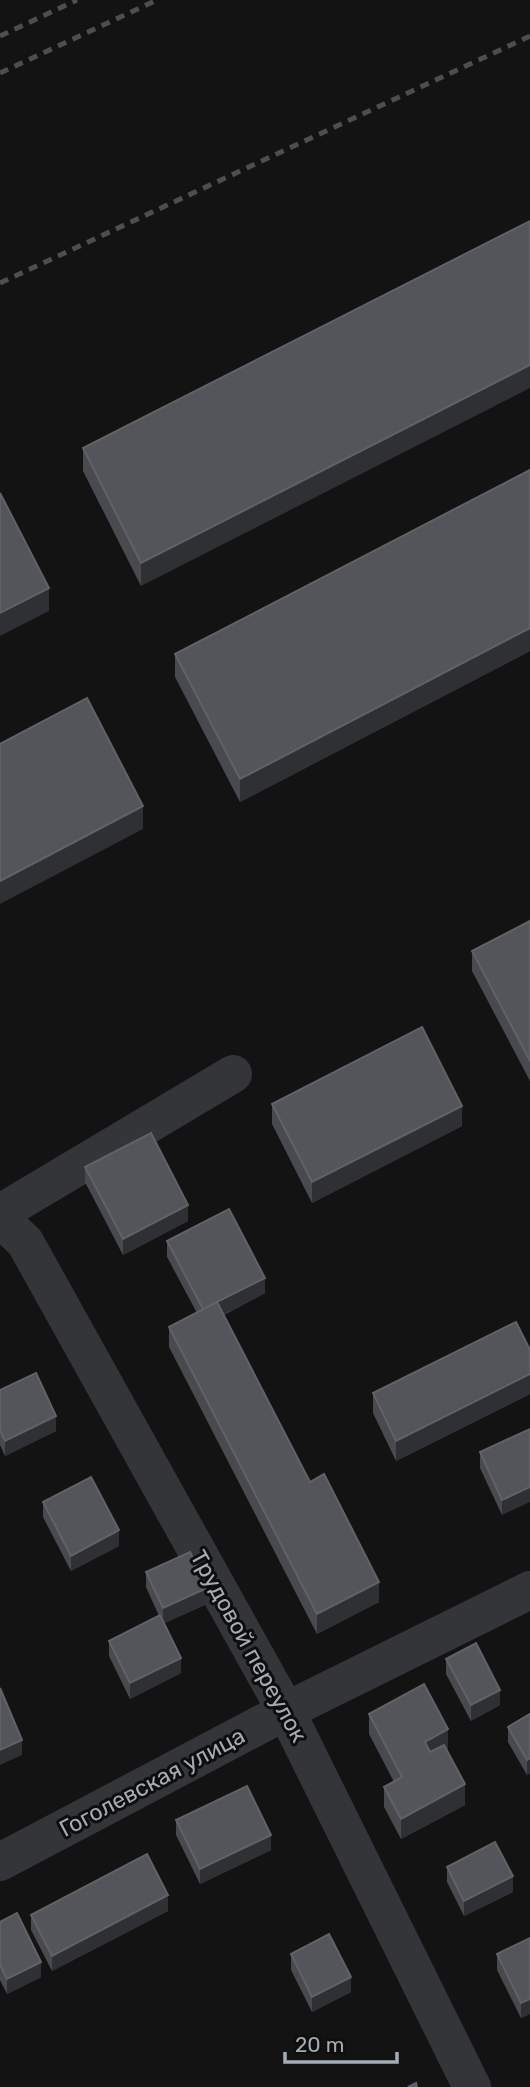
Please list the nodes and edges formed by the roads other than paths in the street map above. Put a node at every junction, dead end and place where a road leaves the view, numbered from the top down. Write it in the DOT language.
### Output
graph roads {
  1 [pos="233,1074"];
  2 [pos="0,1213"];
  3 [pos="0,1223"];
  4 [pos="530,1590"];
  5 [pos="286,1711"];
  6 [pos="0,1862"];
  7 [pos="472,2087"];
  1 -- 2 [label="street"];
  3 -- 5 [label="street, Трудовой переулок"];
  4 -- 5 [label="street, Гоголевская улица"];
  5 -- 6 [label="street, Гоголевская улица"];
  5 -- 7 [label="street, Трудовой переулок"];
}
